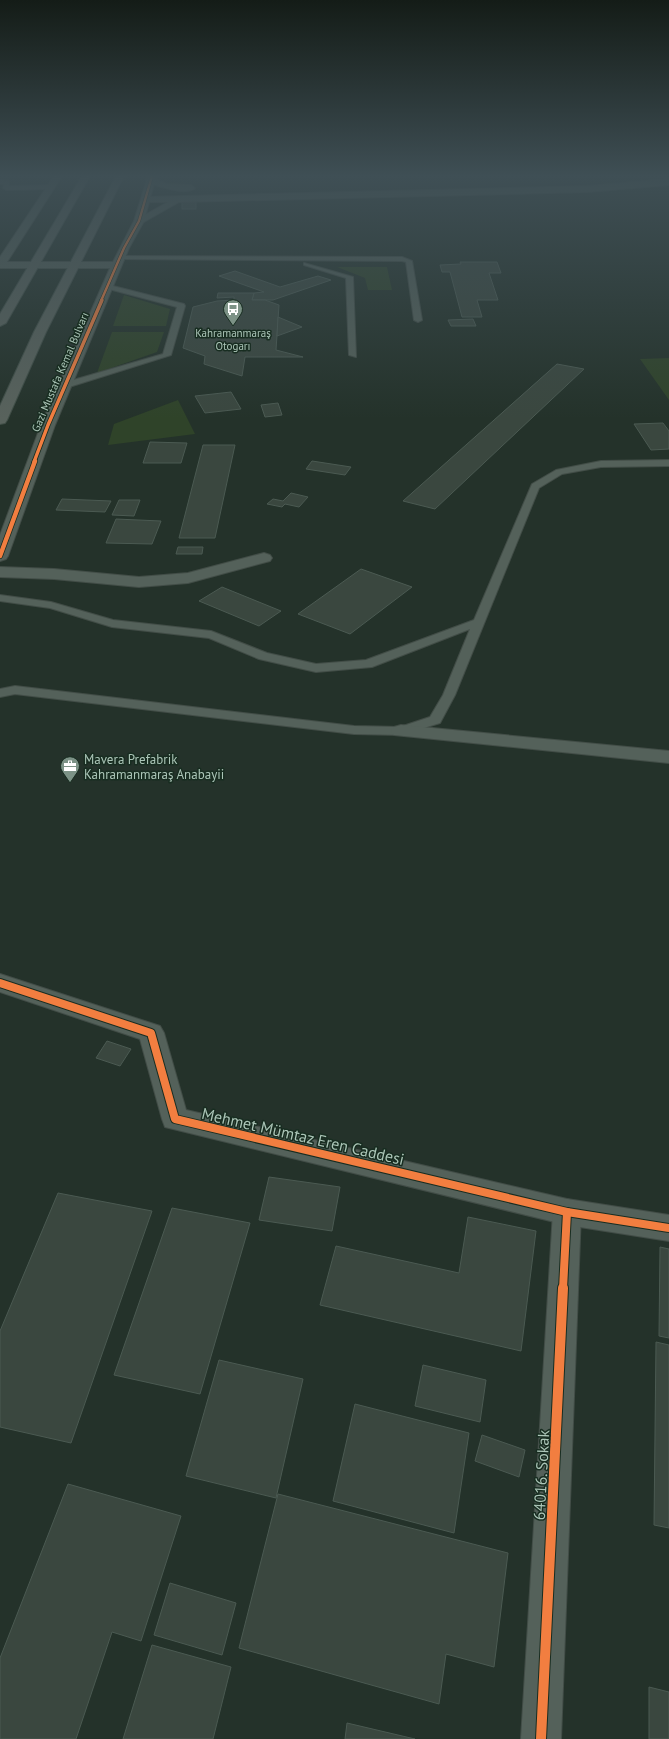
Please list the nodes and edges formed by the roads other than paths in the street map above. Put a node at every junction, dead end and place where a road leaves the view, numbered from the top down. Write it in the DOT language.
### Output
graph roads {
  1 [pos="38,257"];
  2 [pos="79,257"];
  3 [pos="121,257"];
  4 [pos="289,259"];
  5 [pos="36,261"];
  6 [pos="77,261"];
  7 [pos="119,261"];
  8 [pos="2,263"];
  9 [pos="305,264"];
  10 [pos="108,286"];
  11 [pos="418,320"];
  12 [pos="0,323"];
  13 [pos="354,355"];
  14 [pos="66,385"];
  15 [pos="0,420"];
  16 [pos="669,463"];
  17 [pos="0,556"];
  18 [pos="264,558"];
  19 [pos="0,572"];
  20 [pos="0,598"];
  21 [pos="479,622"];
  22 [pos="0,693"];
  23 [pos="401,731"];
  24 [pos="669,757"];
  25 [pos="0,983"];
  26 [pos="567,1212"];
  27 [pos="669,1228"];
  28 [pos="541,1739"];
  1 -- 5 [label="highway"];
  2 -- 6 [label="highway"];
  3 -- 7 [label="street, Gazi Mustafa Kemal Bulvarı"];
  4 -- 7 [label="lane"];
  4 -- 9 [label="lane"];
  4 -- 11 [label="lane"];
  5 -- 6 [label="street"];
  5 -- 8 [label="street"];
  5 -- 12 [label="highway"];
  6 -- 7 [label="street"];
  6 -- 15 [label="highway"];
  7 -- 9 [label="lane"];
  7 -- 10 [label="street, Gazi Mustafa Kemal Bulvarı"];
  9 -- 13 [label="lane"];
  10 -- 14 [label="street, Gazi Mustafa Kemal Bulvarı"];
  10 -- 14 [label="lane"];
  14 -- 17 [label="street, Gazi Mustafa Kemal Bulvarı"];
  16 -- 21 [label="lane"];
  18 -- 19 [label="street"];
  20 -- 21 [label="lane"];
  21 -- 23 [label="lane"];
  22 -- 23 [label="lane"];
  23 -- 24 [label="street"];
  25 -- 26 [label="street, Mehmet Mümtaz Eren Caddesi"];
  26 -- 27 [label="street, Mehmet Mümtaz Eren Caddesi"];
  26 -- 28 [label="street, 64016. Sokak"];
}
